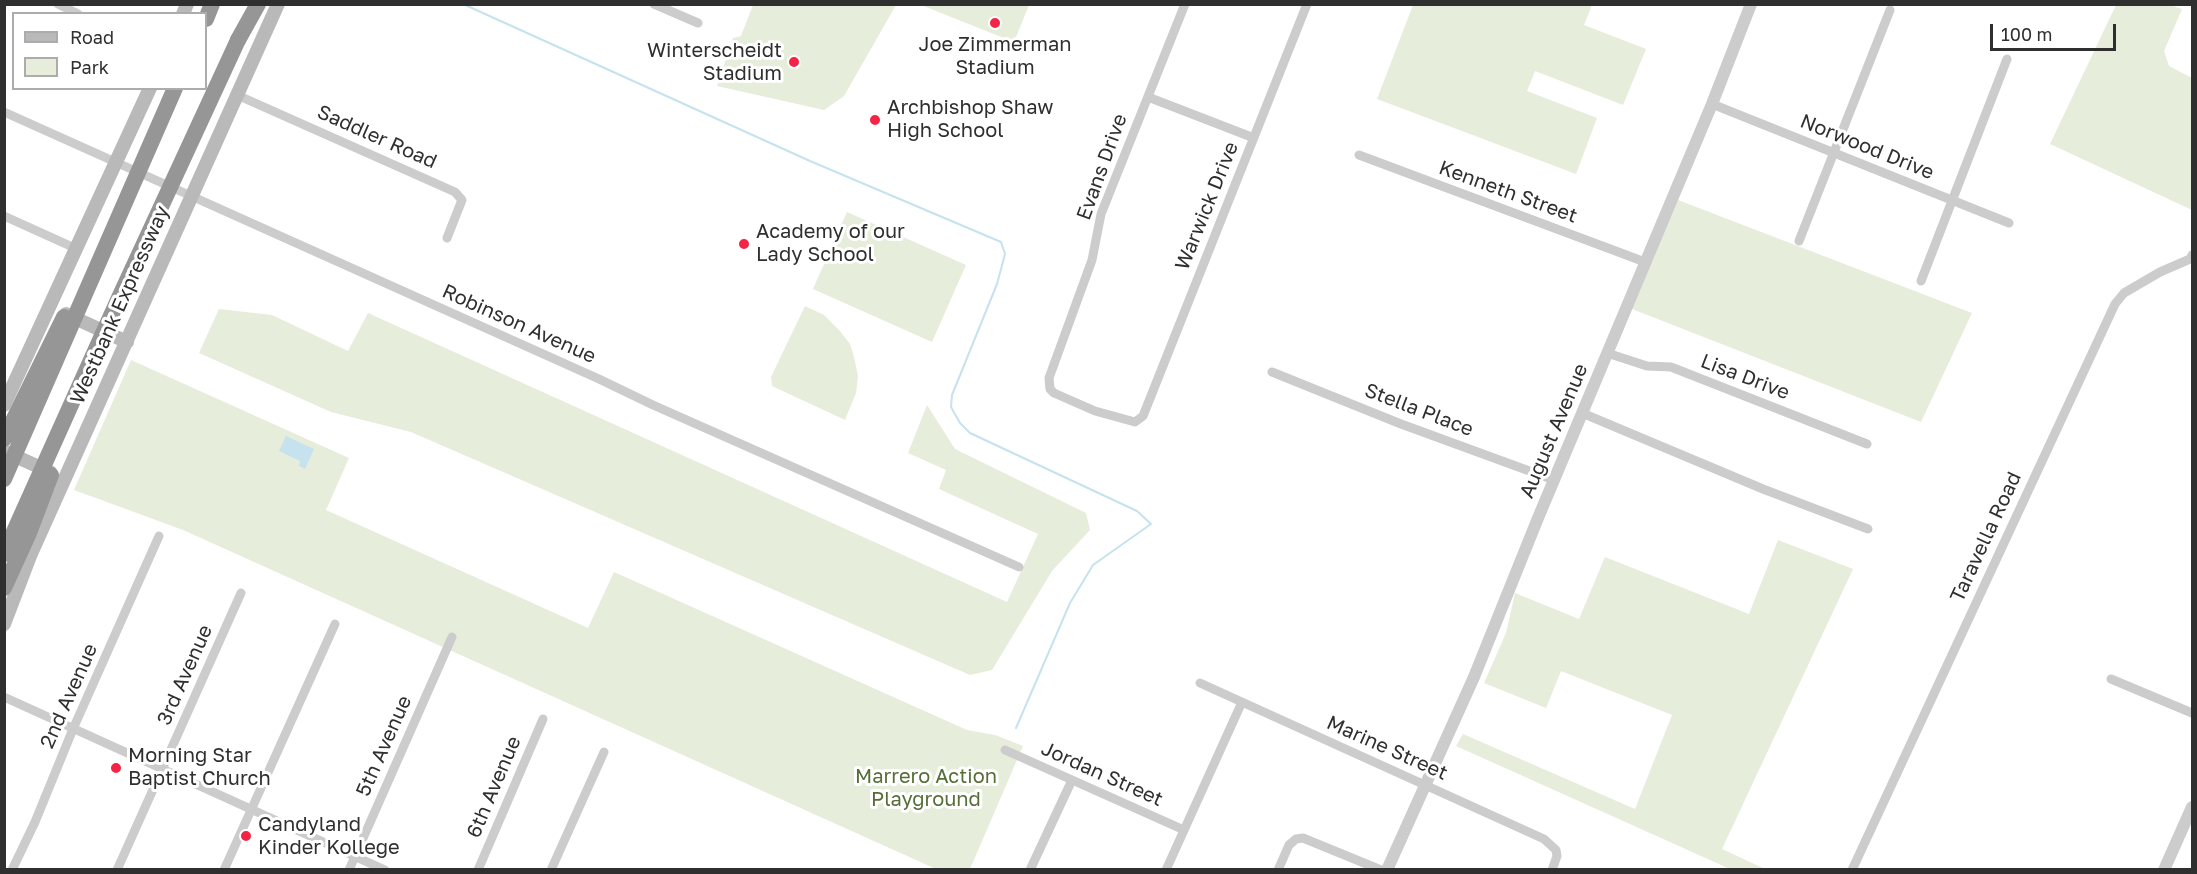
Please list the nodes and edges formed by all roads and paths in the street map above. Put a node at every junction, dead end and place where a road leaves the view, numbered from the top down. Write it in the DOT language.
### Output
graph roads {
  1 [pos="58,4"];
  2 [pos="253,4"];
  3 [pos="258,4"];
  4 [pos="279,4"];
  5 [pos="654,4"];
  6 [pos="1185,4"];
  7 [pos="1307,4"];
  8 [pos="1751,4"];
  9 [pos="1890,10"];
  10 [pos="74,12"];
  11 [pos="698,23"];
  12 [pos="238,40"];
  13 [pos="2007,59"];
  14 [pos="149,90"];
  15 [pos="174,90"];
  16 [pos="237,95"];
  17 [pos="1148,97"];
  18 [pos="1712,104"];
  19 [pos="4,112"];
  20 [pos="1254,138"];
  21 [pos="1834,153"];
  22 [pos="1359,155"];
  23 [pos="115,163"];
  24 [pos="192,196"];
  25 [pos="1953,200"];
  26 [pos="124,203"];
  27 [pos="4,216"];
  28 [pos="2009,223"];
  29 [pos="447,238"];
  30 [pos="1799,241"];
  31 [pos="77,249"];
  32 [pos="2193,255"];
  33 [pos="1645,262"];
  34 [pos="1921,280"];
  35 [pos="118,300"];
  36 [pos="50,307"];
  37 [pos="127,342"];
  38 [pos="1608,354"];
  39 [pos="1272,372"];
  40 [pos="4,405"];
  41 [pos="1582,413"];
  42 [pos="1139,421"];
  43 [pos="4,439"];
  44 [pos="1867,444"];
  45 [pos="4,451"];
  46 [pos="4,479"];
  47 [pos="65,479"];
  48 [pos="1554,480"];
  49 [pos="1868,529"];
  50 [pos="159,536"];
  51 [pos="4,554"];
  52 [pos="1019,567"];
  53 [pos="4,588"];
  54 [pos="241,593"];
  55 [pos="4,624"];
  56 [pos="335,624"];
  57 [pos="452,637"];
  58 [pos="2111,679"];
  59 [pos="1200,683"];
  60 [pos="4,698"];
  61 [pos="1242,702"];
  62 [pos="2193,713"];
  63 [pos="543,719"];
  64 [pos="73,729"];
  65 [pos="1005,750"];
  66 [pos="604,752"];
  67 [pos="162,769"];
  68 [pos="1072,780"];
  69 [pos="1424,785"];
  70 [pos="2193,807"];
  71 [pos="253,810"];
  72 [pos="1184,830"];
  73 [pos="355,856"];
  74 [pos="12,870"];
  75 [pos="117,870"];
  76 [pos="224,870"];
  77 [pos="349,870"];
  78 [pos="385,870"];
  79 [pos="478,870"];
  80 [pos="551,870"];
  81 [pos="1030,870"];
  82 [pos="1166,870"];
  83 [pos="1278,870"];
  84 [pos="1382,870"];
  85 [pos="1387,870"];
  86 [pos="1552,870"];
  87 [pos="1852,870"];
  88 [pos="2164,870"];
  1 -- 10 [label="street"];
  2 -- 12 [label="highway, Westbank Expressway"];
  3 -- 12 [label="highway"];
  4 -- 16 [label="main road, Westbank Expressway"];
  5 -- 11 [label="street"];
  6 -- 17 [label="street, Evans Drive"];
  7 -- 20 [label="street, Warwick Drive"];
  8 -- 18 [label="street, August Avenue"];
  9 -- 21 [label="street"];
  12 -- 35 [label="highway, Westbank Expressway, bridge"];
  13 -- 25 [label="street"];
  14 -- 23 [label="main road"];
  15 -- 26 [label="highway, Westbank Expressway, bridge"];
  16 -- 24 [label="main road, Westbank Expressway"];
  16 -- 29 [label="street, Saddler Road"];
  17 -- 20 [label="street"];
  17 -- 42 [label="street, Evans Drive"];
  18 -- 21 [label="street, Norwood Drive"];
  18 -- 33 [label="street, August Avenue"];
  19 -- 23 [label="street, Robinson Avenue"];
  20 -- 42 [label="street, Warwick Drive"];
  21 -- 25 [label="street, Norwood Drive"];
  21 -- 30 [label="street"];
  22 -- 33 [label="street, Kenneth Street"];
  23 -- 24 [label="street, Robinson Avenue"];
  23 -- 31 [label="main road"];
  24 -- 37 [label="main road, Westbank Expressway"];
  24 -- 52 [label="street, Robinson Avenue"];
  25 -- 28 [label="street, Norwood Drive"];
  25 -- 34 [label="street"];
  26 -- 43 [label="highway, bridge"];
  26 -- 46 [label="highway, Westbank Expressway, bridge"];
  27 -- 31 [label="street"];
  31 -- 36 [label="main road"];
  32 -- 87 [label="street, Taravella Road"];
  33 -- 38 [label="street, August Avenue"];
  35 -- 51 [label="highway, Westbank Expressway, bridge"];
  35 -- 53 [label="highway, bridge"];
  36 -- 37 [label="main road"];
  36 -- 40 [label="main road"];
  37 -- 47 [label="main road, Westbank Expressway"];
  38 -- 41 [label="street, August Avenue"];
  38 -- 44 [label="street, Lisa Drive"];
  39 -- 48 [label="street, Stella Place"];
  41 -- 48 [label="street, August Avenue"];
  41 -- 49 [label="street"];
  45 -- 47 [label="main road"];
  47 -- 55 [label="main road, Westbank Expressway"];
  48 -- 69 [label="street, August Avenue"];
  50 -- 64 [label="street, 2nd Avenue"];
  54 -- 67 [label="street, 3rd Avenue"];
  56 -- 71 [label="street"];
  57 -- 73 [label="street, 5th Avenue"];
  58 -- 62 [label="street"];
  59 -- 61 [label="street, Marine Street"];
  60 -- 64 [label="street"];
  61 -- 69 [label="street, Marine Street"];
  61 -- 72 [label="street"];
  63 -- 79 [label="street, 6th Avenue"];
  64 -- 67 [label="street"];
  64 -- 74 [label="street, 2nd Avenue"];
  65 -- 68 [label="street, Jordan Street"];
  66 -- 80 [label="street"];
  67 -- 71 [label="street"];
  67 -- 75 [label="street, 3rd Avenue"];
  68 -- 72 [label="street, Jordan Street"];
  68 -- 81 [label="street"];
  69 -- 85 [label="street, August Avenue"];
  69 -- 86 [label="street, Marine Street"];
  70 -- 88 [label="street"];
  71 -- 73 [label="street"];
  71 -- 76 [label="street"];
  72 -- 82 [label="street"];
  73 -- 77 [label="street, 5th Avenue"];
  73 -- 78 [label="street"];
  83 -- 84 [label="street"];
}
